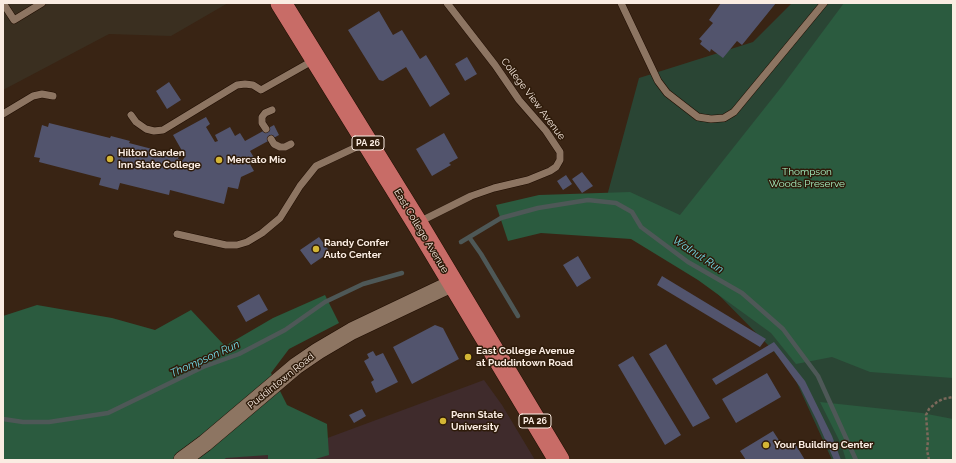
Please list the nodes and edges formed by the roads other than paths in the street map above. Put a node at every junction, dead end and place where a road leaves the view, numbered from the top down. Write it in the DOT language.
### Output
graph roads {
  1 [pos="3,3"];
  2 [pos="42,3"];
  3 [pos="281,3"];
  4 [pos="447,3"];
  5 [pos="621,3"];
  6 [pos="824,3"];
  7 [pos="316,59"];
  8 [pos="53,96"];
  9 [pos="272,110"];
  10 [pos="3,114"];
  11 [pos="131,115"];
  12 [pos="266,129"];
  13 [pos="271,139"];
  14 [pos="367,142"];
  15 [pos="291,144"];
  16 [pos="417,223"];
  17 [pos="177,234"];
  18 [pos="453,283"];
  19 [pos="182,460"];
  20 [pos="559,460"];
  1 -- 2 [label="lane"];
  3 -- 7 [label="main road, East College Avenue / PA 26"];
  4 -- 16 [label="lane, College View Avenue"];
  5 -- 6 [label="lane"];
  7 -- 11 [label="lane"];
  7 -- 14 [label="main road, East College Avenue / PA 26"];
  8 -- 10 [label="lane"];
  9 -- 12 [label="lane"];
  13 -- 15 [label="lane"];
  14 -- 16 [label="main road, East College Avenue / PA 26"];
  14 -- 17 [label="lane"];
  16 -- 18 [label="main road, East College Avenue / PA 26"];
  18 -- 19 [label="street, Puddintown Road"];
  18 -- 20 [label="main road, East College Avenue / PA 26"];
}
